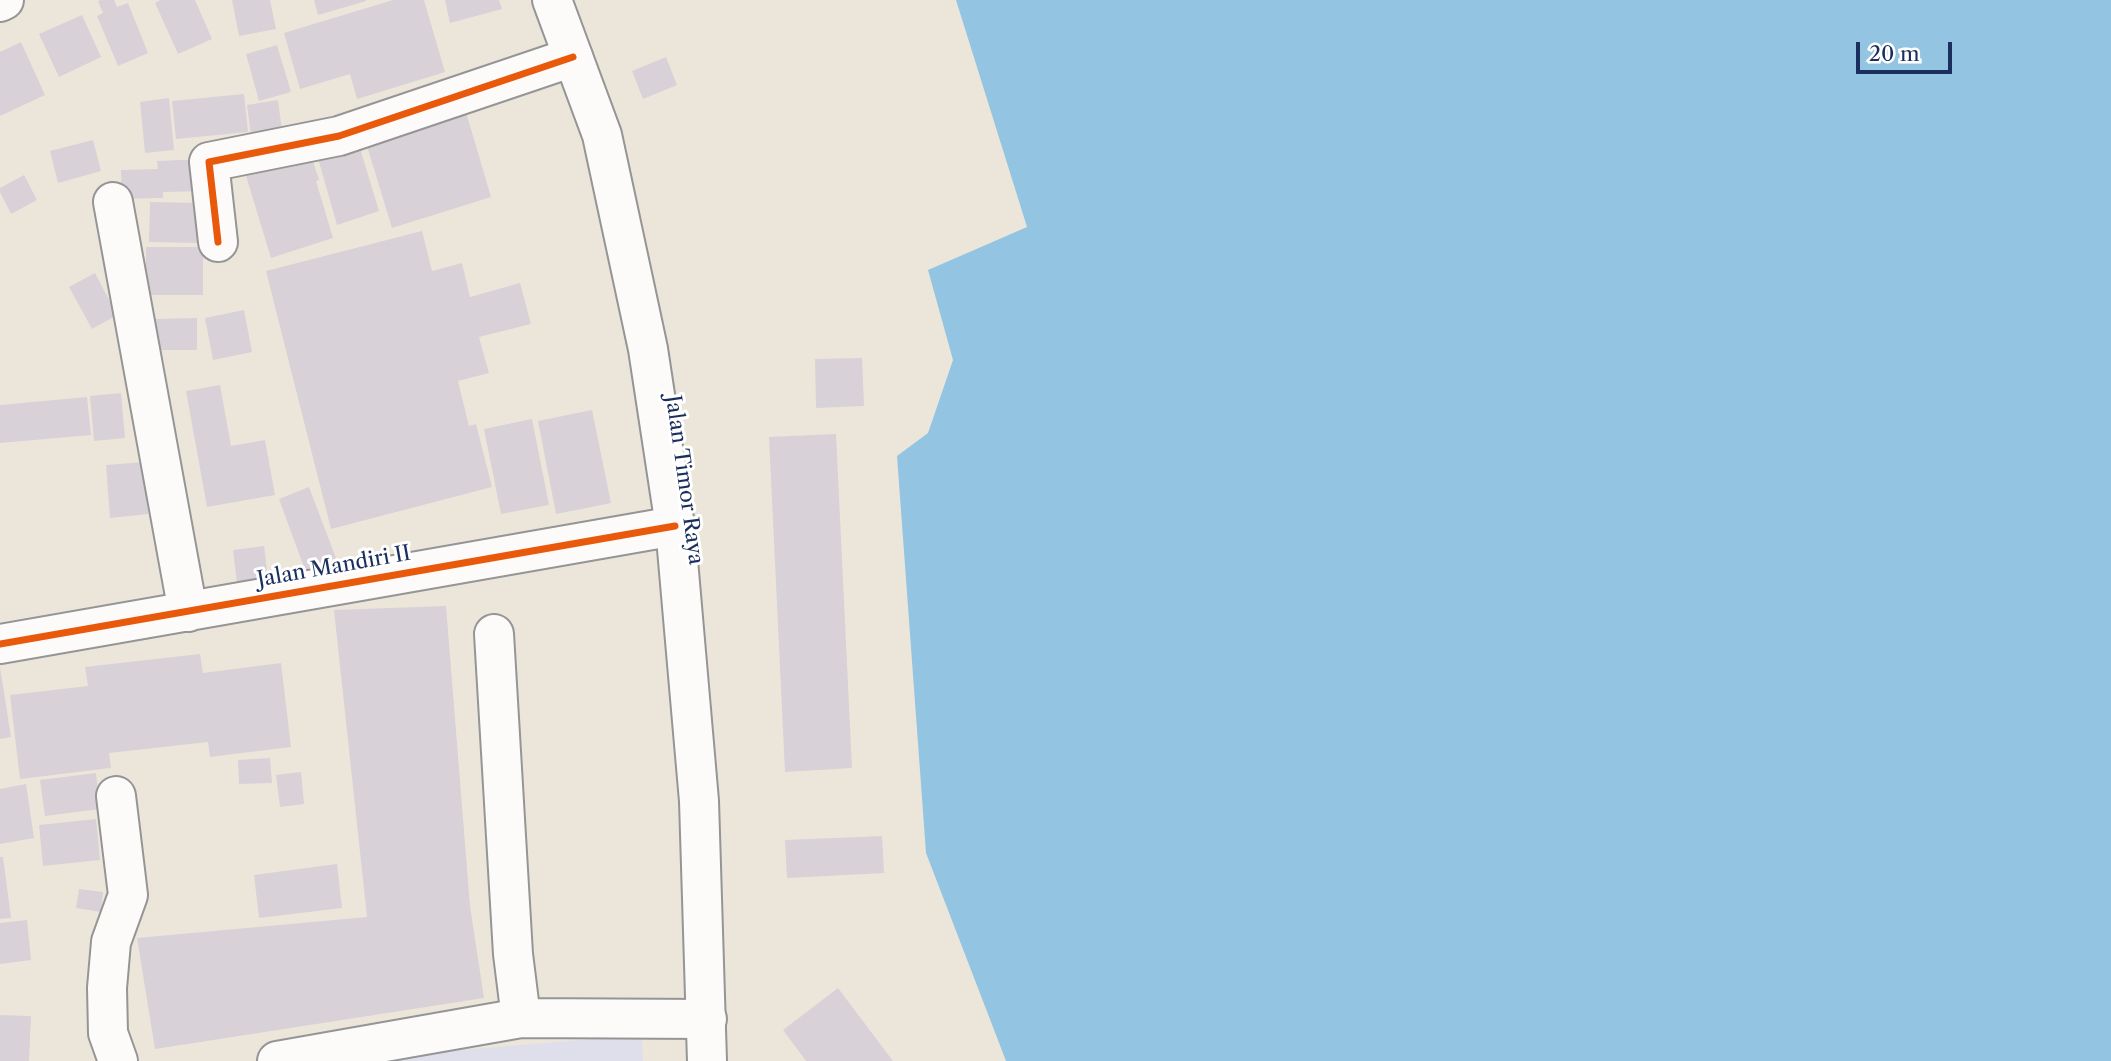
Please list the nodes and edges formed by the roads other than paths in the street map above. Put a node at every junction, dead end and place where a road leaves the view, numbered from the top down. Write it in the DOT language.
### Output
graph roads {
  1 [pos="552,0"];
  2 [pos="573,57"];
  3 [pos="113,202"];
  4 [pos="218,242"];
  5 [pos="675,526"];
  6 [pos="187,612"];
  7 [pos="494,634"];
  8 [pos="0,644"];
  9 [pos="116,796"];
  10 [pos="521,1018"];
  11 [pos="707,1019"];
  12 [pos="118,1061"];
  13 [pos="277,1061"];
  14 [pos="707,1061"];
  1 -- 2 [label="main road, Jalan Timor Raya"];
  2 -- 4 [label="main road"];
  2 -- 5 [label="main road, Jalan Timor Raya"];
  3 -- 6 [label="main road"];
  5 -- 6 [label="main road, Jalan Mandiri II"];
  5 -- 11 [label="main road, Jalan Timor Raya"];
  6 -- 8 [label="main road, Jalan Mandiri II"];
  7 -- 10 [label="main road"];
  9 -- 12 [label="main road"];
  10 -- 11 [label="main road"];
  10 -- 13 [label="main road"];
  11 -- 14 [label="main road, Jalan Timor Raya"];
}
